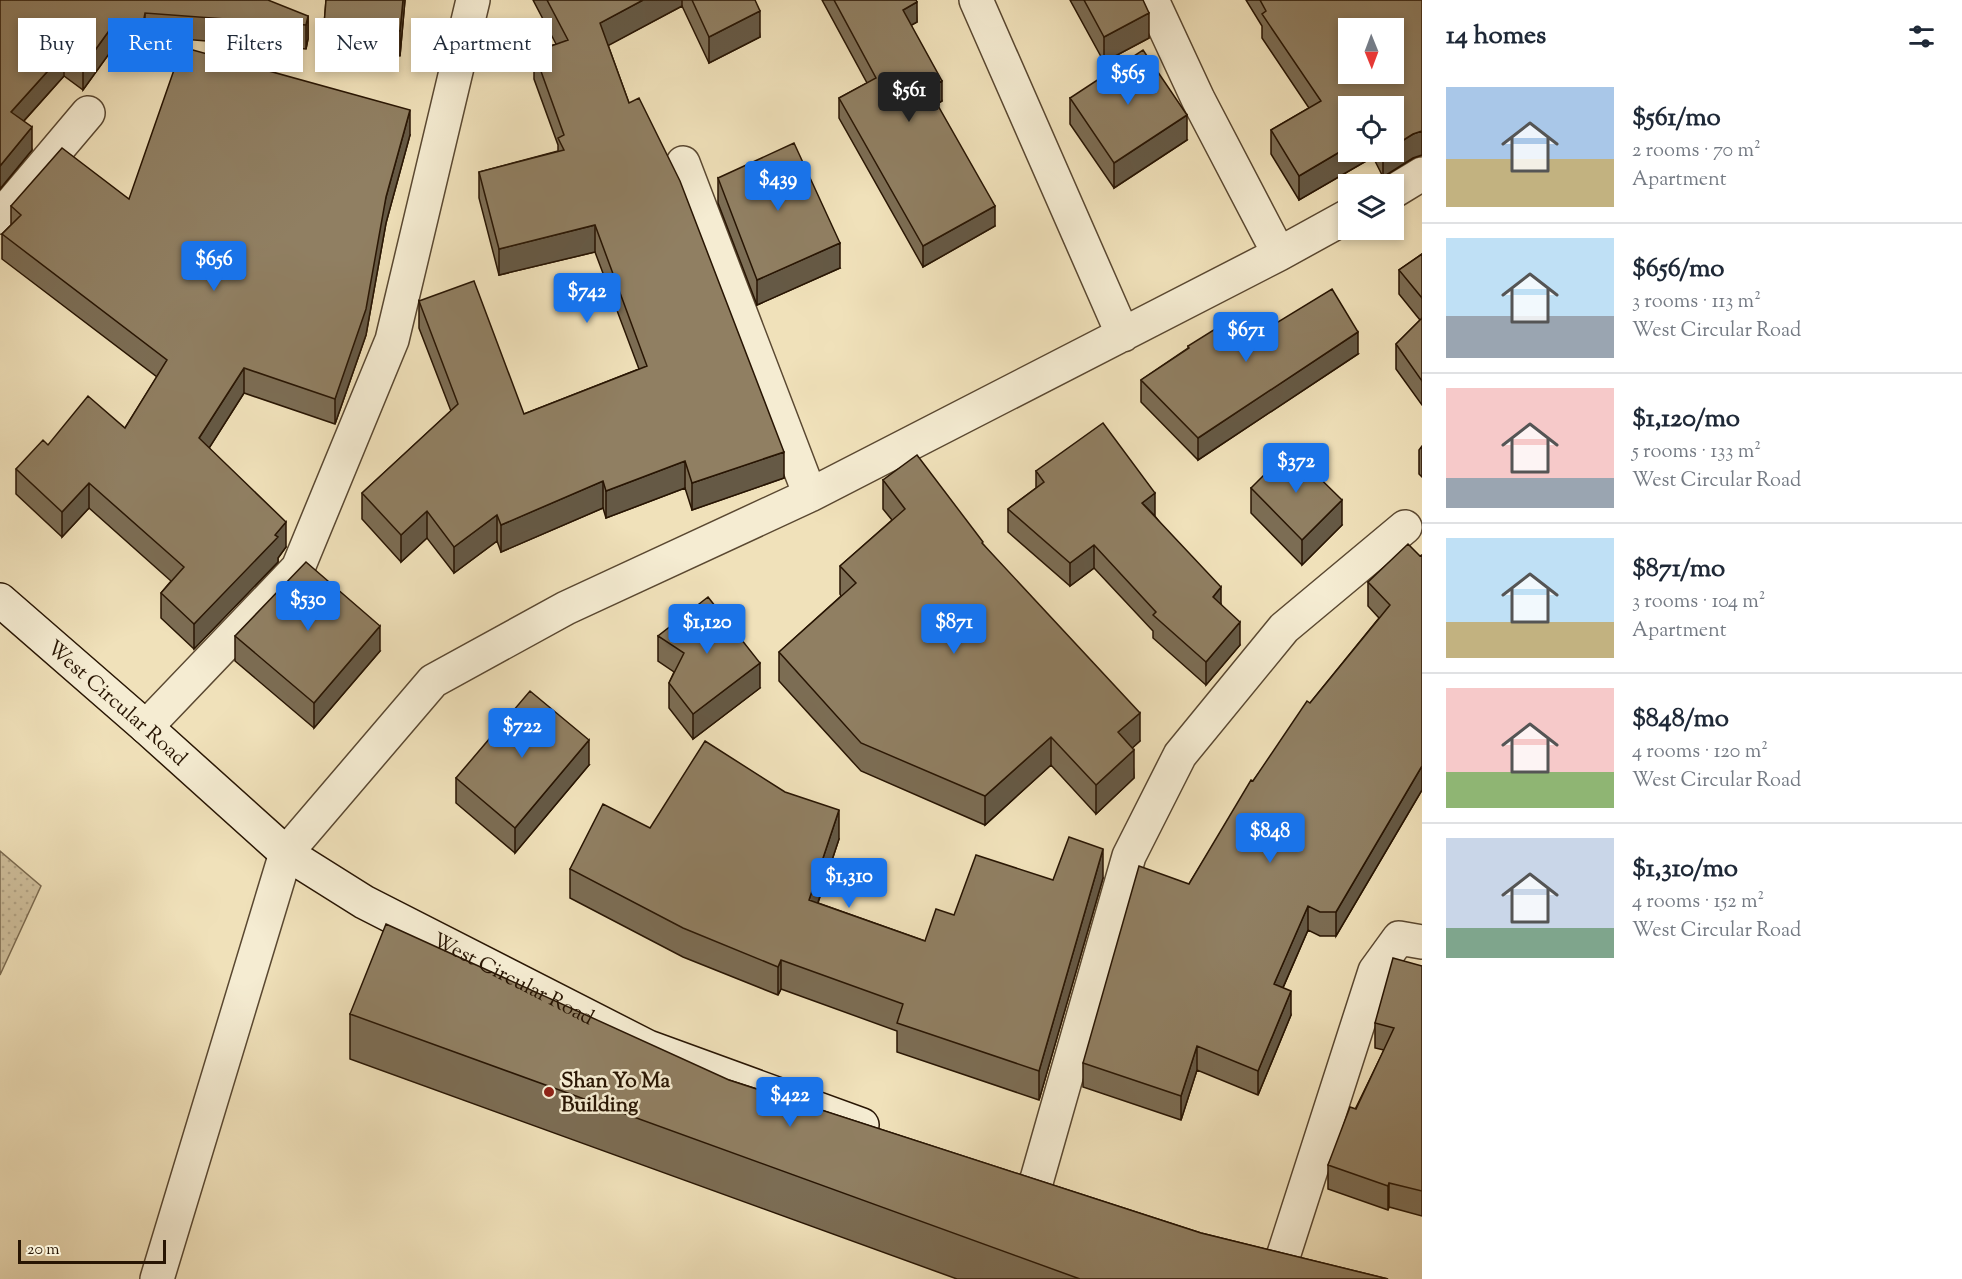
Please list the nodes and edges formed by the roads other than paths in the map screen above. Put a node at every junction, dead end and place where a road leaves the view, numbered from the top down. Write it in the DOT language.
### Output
graph roads {
  1 [pos="473,0"];
  2 [pos="976,0"];
  3 [pos="1152,0"];
  4 [pos="88,114"];
  5 [pos="683,163"];
  6 [pos="1422,174"];
  7 [pos="1404,185"];
  8 [pos="0,217"];
  9 [pos="1338,222"];
  10 [pos="1279,254"];
  11 [pos="1123,335"];
  12 [pos="810,495"];
  13 [pos="1405,527"];
  14 [pos="0,600"];
  15 [pos="146,727"];
  16 [pos="286,853"];
  17 [pos="1422,942"];
  18 [pos="891,1136"];
  19 [pos="1002,1174"];
  20 [pos="1247,1256"];
  21 [pos="157,1279"];
  1 -- 15 [label="street"];
  2 -- 11 [label="street"];
  3 -- 10 [label="street"];
  4 -- 8 [label="street"];
  5 -- 12 [label="street"];
  6 -- 7 [label="street"];
  9 -- 10 [label="street"];
  10 -- 11 [label="street"];
  11 -- 12 [label="street"];
  12 -- 16 [label="street"];
  13 -- 19 [label="street"];
  14 -- 15 [label="street, West Circular Road"];
  15 -- 16 [label="street, West Circular Road"];
  16 -- 18 [label="street, West Circular Road"];
  16 -- 21 [label="street"];
  17 -- 20 [label="street"];
}
